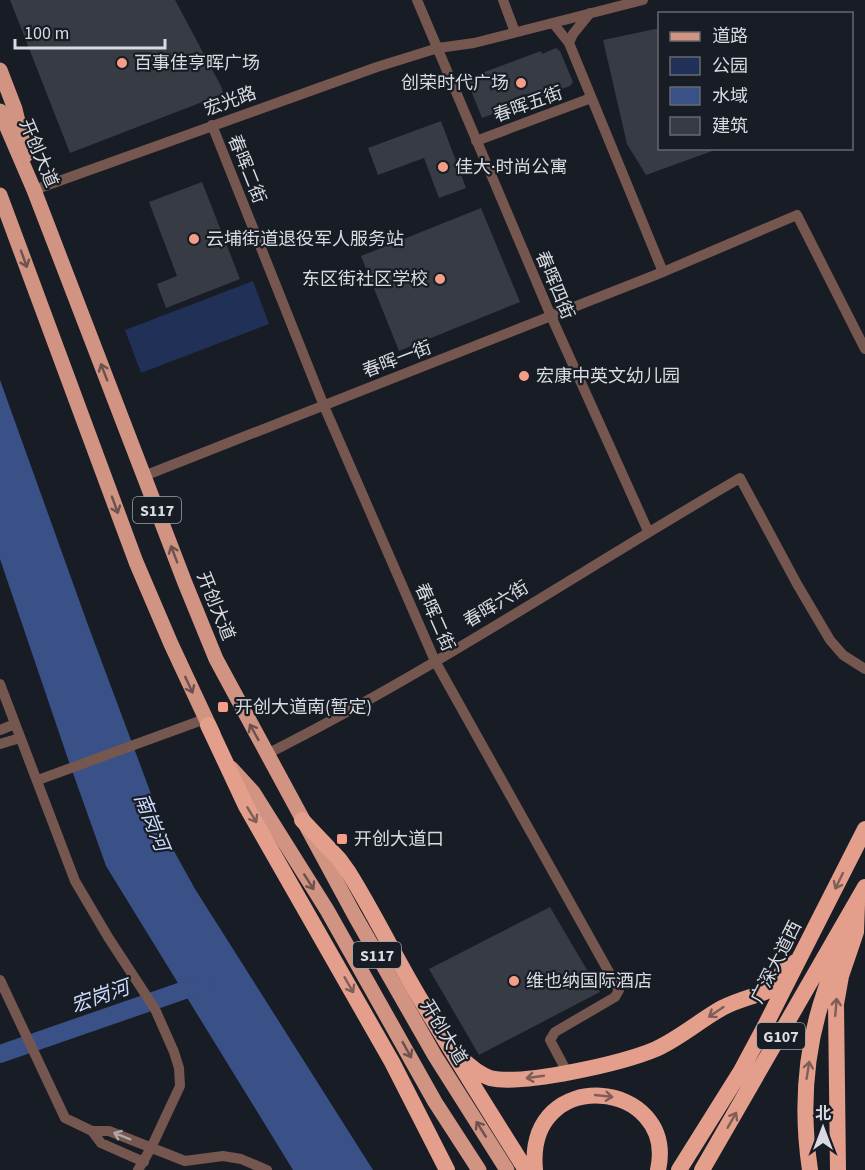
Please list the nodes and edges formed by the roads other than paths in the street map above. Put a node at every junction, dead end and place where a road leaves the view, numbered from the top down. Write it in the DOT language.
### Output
graph roads {
  1 [pos="417,0"];
  2 [pos="503,0"];
  3 [pos="643,0"];
  4 [pos="590,13"];
  5 [pos="553,22"];
  6 [pos="515,32"];
  7 [pos="569,43"];
  8 [pos="438,48"];
  9 [pos="0,70"];
  10 [pos="591,98"];
  11 [pos="0,111"];
  12 [pos="212,125"];
  13 [pos="476,141"];
  14 [pos="34,190"];
  15 [pos="1,201"];
  16 [pos="663,272"];
  17 [pos="551,316"];
  18 [pos="865,349"];
  19 [pos="324,405"];
  20 [pos="144,476"];
  21 [pos="648,531"];
  22 [pos="435,661"];
  23 [pos="865,669"];
  24 [pos="0,684"];
  25 [pos="207,722"];
  26 [pos="15,724"];
  27 [pos="0,730"];
  28 [pos="20,738"];
  29 [pos="0,744"];
  30 [pos="267,754"];
  31 [pos="38,780"];
  32 [pos="302,820"];
  33 [pos="865,829"];
  34 [pos="861,894"];
  35 [pos="798,961"];
  36 [pos="0,980"];
  37 [pos="452,1049"];
  38 [pos="567,1071"];
  39 [pos="92,1131"];
  40 [pos="151,1148"];
  41 [pos="515,1153"];
  42 [pos="141,1166"];
  43 [pos="267,1170"];
  44 [pos="447,1170"];
  45 [pos="479,1170"];
  46 [pos="507,1170"];
  47 [pos="512,1170"];
  48 [pos="526,1170"];
  49 [pos="535,1170"];
  50 [pos="658,1170"];
  51 [pos="679,1170"];
  52 [pos="702,1170"];
  53 [pos="810,1170"];
  54 [pos="838,1170"];
  1 -- 8 [label="street, 春晖四街"];
  2 -- 6 [label="street"];
  3 -- 4 [label="street, 宏光路"];
  4 -- 5 [label="street, 宏光路"];
  4 -- 7 [label="street"];
  5 -- 6 [label="street, 宏光路"];
  5 -- 7 [label="street"];
  6 -- 8 [label="street, 宏光路"];
  7 -- 10 [label="street"];
  8 -- 12 [label="street, 宏光路"];
  8 -- 13 [label="street, 春晖四街"];
  9 -- 14 [label="main road"];
  10 -- 13 [label="street, 春晖五街"];
  10 -- 16 [label="street"];
  11 -- 14 [label="main road, 开创大道 / S117"];
  12 -- 14 [label="street, 宏光路"];
  12 -- 19 [label="street, 春晖二街"];
  13 -- 17 [label="street, 春晖四街"];
  20 -- 14 [label="main road, 开创大道 / S117, one-way"];
  15 -- 25 [label="main road, S117, one-way"];
  16 -- 17 [label="street, 春晖一街"];
  16 -- 18 [label="street, 春晖一街"];
  17 -- 19 [label="street, 春晖一街"];
  17 -- 21 [label="street, 春晖四街"];
  19 -- 20 [label="street, 春晖一街"];
  19 -- 22 [label="street, 春晖二街"];
  30 -- 20 [label="main road, 开创大道 / S117, one-way"];
  21 -- 22 [label="street, 春晖六街"];
  21 -- 23 [label="street, 春晖六街"];
  22 -- 30 [label="street, 春晖六街"];
  22 -- 38 [label="street, 春晖二街"];
  24 -- 26 [label="street"];
  25 -- 31 [label="street"];
  25 -- 44 [label="highway, one-way"];
  25 -- 45 [label="main road, S117, one-way"];
  26 -- 27 [label="street"];
  26 -- 28 [label="street"];
  28 -- 29 [label="street"];
  28 -- 31 [label="street"];
  30 -- 32 [label="main road, 开创大道 / S117"];
  31 -- 40 [label="street"];
  32 -- 37 [label="highway"];
  46 -- 32 [label="main road, 开创大道 / S117, one-way"];
  33 -- 35 [label="highway, 广深大道西 / G107, one-way"];
  52 -- 34 [label="highway, G107, one-way"];
  53 -- 34 [label="highway, one-way"];
  54 -- 34 [label="highway, one-way"];
  35 -- 38 [label="highway, one-way"];
  35 -- 51 [label="highway, 广深大道西 / G107"];
  36 -- 39 [label="street"];
  38 -- 37 [label="highway, one-way"];
  37 -- 41 [label="highway"];
  40 -- 39 [label="street, one-way"];
  39 -- 42 [label="street"];
  40 -- 42 [label="street"];
  40 -- 43 [label="street"];
  41 -- 47 [label="highway"];
  41 -- 48 [label="highway"];
  49 -- 50 [label="highway, one-way"];
}
